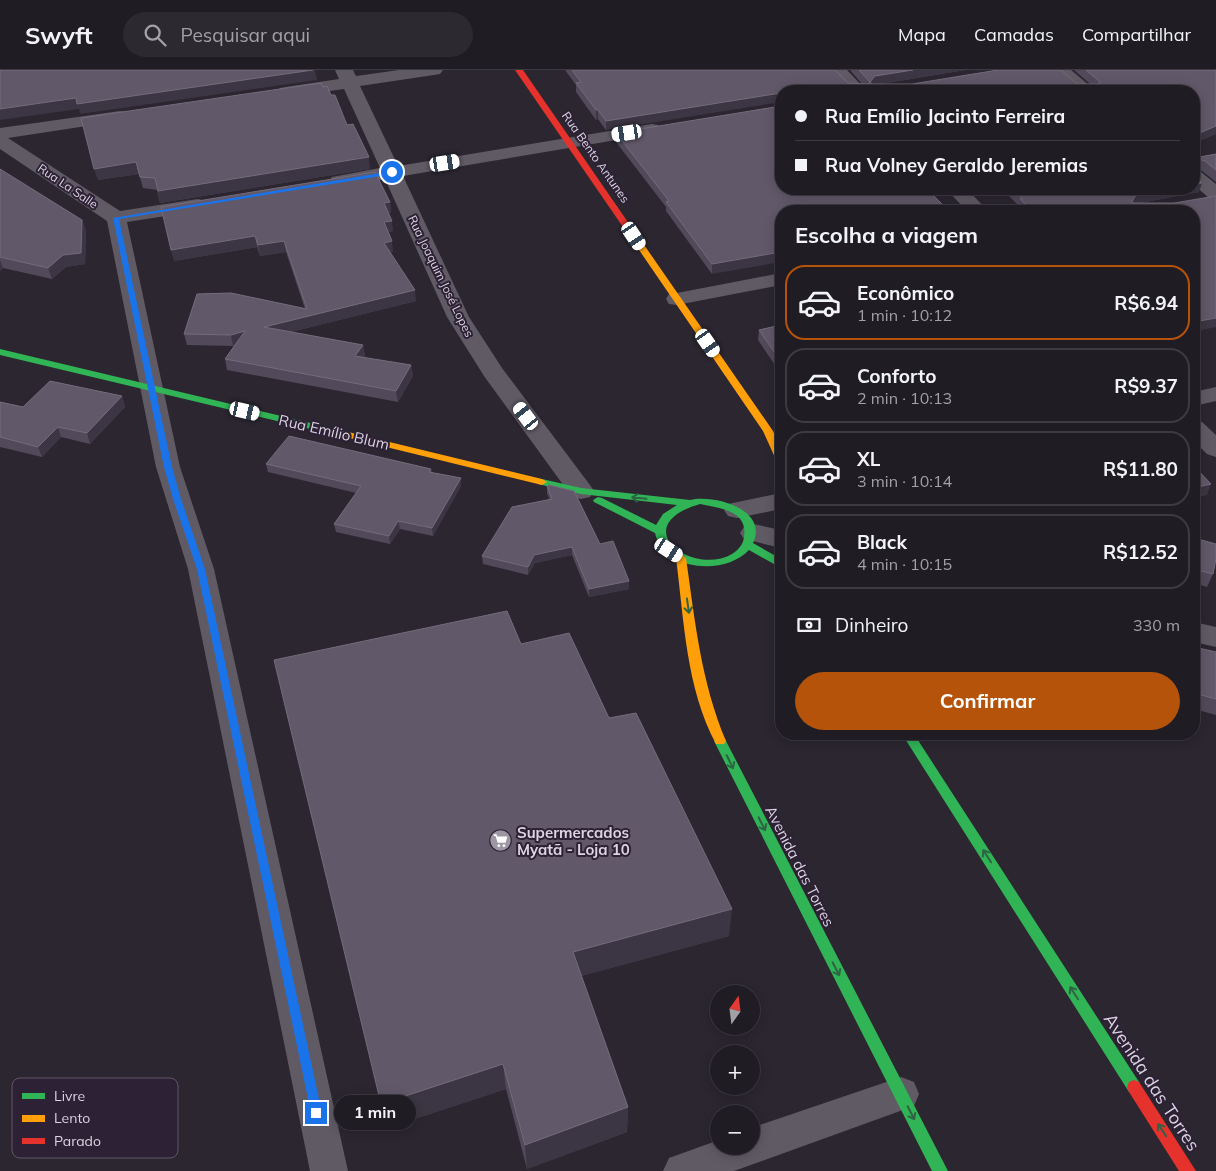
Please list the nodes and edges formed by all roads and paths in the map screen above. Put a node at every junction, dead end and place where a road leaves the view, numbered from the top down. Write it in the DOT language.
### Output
graph roads {
  1 [pos="434,70"];
  2 [pos="519,70"];
  3 [pos="837,70"];
  4 [pos="1060,70"];
  5 [pos="347,76"];
  6 [pos="852,85"];
  7 [pos="1079,85"];
  8 [pos="272,94"];
  9 [pos="136,114"];
  10 [pos="666,127"];
  11 [pos="0,134"];
  12 [pos="0,141"];
  13 [pos="569,143"];
  14 [pos="392,172"];
  15 [pos="322,184"];
  16 [pos="1200,184"];
  17 [pos="962,195"];
  18 [pos="1210,197"];
  19 [pos="214,202"];
  20 [pos="972,205"];
  21 [pos="116,218"];
  22 [pos="775,281"];
  23 [pos="677,299"];
  24 [pos="0,352"];
  25 [pos="151,388"];
  26 [pos="1216,394"];
  27 [pos="1200,398"];
  28 [pos="1200,432"];
  29 [pos="775,447"];
  30 [pos="1216,449"];
  31 [pos="581,491"];
  32 [pos="775,502"];
  33 [pos="688,503"];
  34 [pos="737,510"];
  35 [pos="660,530"];
  36 [pos="751,539"];
  37 [pos="775,539"];
  38 [pos="681,558"];
  39 [pos="775,559"];
  40 [pos="1200,633"];
  41 [pos="1216,637"];
  42 [pos="912,740"];
  43 [pos="901,1094"];
  44 [pos="329,1171"];
  45 [pos="682,1171"];
  46 [pos="940,1171"];
  47 [pos="1188,1171"];
  1 -- 5 [label="street"];
  2 -- 13 [label="main road, Rua Bento Antunes"];
  3 -- 6 [label="street"];
  4 -- 7 [label="street"];
  5 -- 8 [label="street"];
  5 -- 14 [label="street, Rua Joaquim José Lopes"];
  9 -- 11 [label="street"];
  10 -- 13 [label="street"];
  12 -- 21 [label="street, Rua La Salle"];
  13 -- 14 [label="street"];
  13 -- 23 [label="main road, Rua Bento Antunes"];
  14 -- 15 [label="street"];
  14 -- 31 [label="street, Rua Joaquim José Lopes"];
  16 -- 18 [label="street"];
  17 -- 20 [label="street"];
  19 -- 21 [label="street"];
  21 -- 25 [label="street"];
  22 -- 23 [label="street"];
  23 -- 29 [label="main road, Rua Bento Antunes"];
  24 -- 25 [label="main road, Rua Emílio Blum"];
  25 -- 31 [label="main road, Rua Emílio Blum"];
  25 -- 44 [label="street"];
  26 -- 27 [label="street"];
  28 -- 30 [label="street"];
  33 -- 31 [label="main road, Rua Emílio Blum, one-way"];
  31 -- 35 [label="main road, Rua Emílio Blum"];
  32 -- 34 [label="street"];
  33 -- 34 [label="main road"];
  33 -- 35 [label="main road"];
  34 -- 36 [label="main road"];
  35 -- 38 [label="main road"];
  36 -- 37 [label="street"];
  36 -- 38 [label="main road"];
  36 -- 39 [label="main road"];
  38 -- 43 [label="main road, Avenida das Torres, one-way"];
  40 -- 41 [label="street"];
  47 -- 42 [label="main road, Avenida das Torres, one-way"];
  43 -- 45 [label="street"];
  43 -- 46 [label="main road, Avenida das Torres, one-way"];
}
